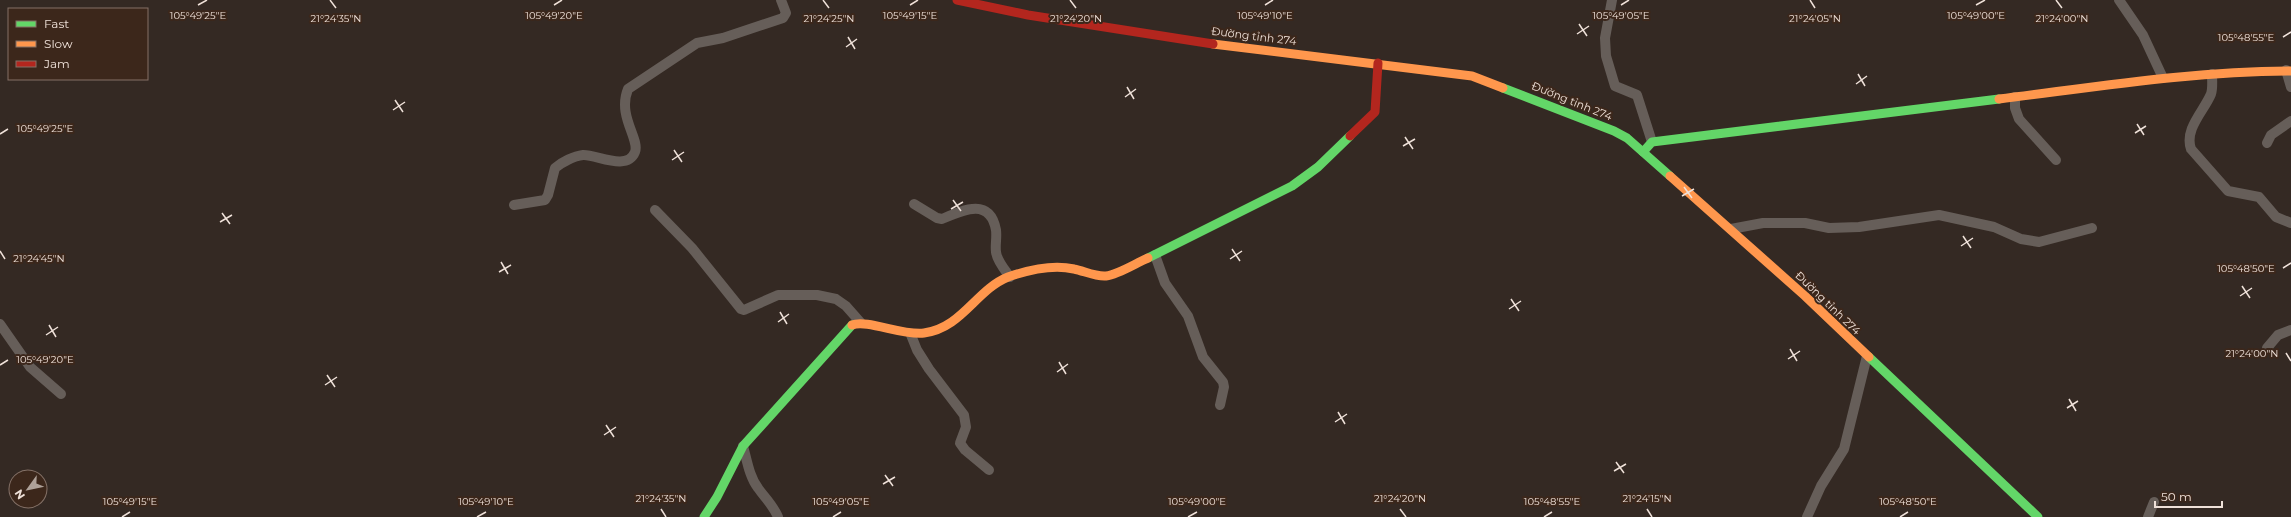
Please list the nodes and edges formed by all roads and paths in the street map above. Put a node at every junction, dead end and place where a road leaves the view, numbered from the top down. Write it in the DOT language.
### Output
graph roads {
  1 [pos="781,0"];
  2 [pos="956,0"];
  3 [pos="1612,0"];
  4 [pos="2119,0"];
  5 [pos="1378,63"];
  6 [pos="2288,71"];
  7 [pos="2212,74"];
  8 [pos="2163,78"];
  9 [pos="2291,87"];
  10 [pos="2015,97"];
  11 [pos="2291,121"];
  12 [pos="1652,142"];
  13 [pos="2267,143"];
  14 [pos="1643,152"];
  15 [pos="2056,160"];
  16 [pos="914,204"];
  17 [pos="514,205"];
  18 [pos="655,210"];
  19 [pos="2291,223"];
  20 [pos="2092,228"];
  21 [pos="1731,229"];
  22 [pos="1155,255"];
  23 [pos="1010,277"];
  24 [pos="861,323"];
  25 [pos="0,324"];
  26 [pos="2291,330"];
  27 [pos="911,335"];
  28 [pos="2267,348"];
  29 [pos="1867,356"];
  30 [pos="61,394"];
  31 [pos="1220,406"];
  32 [pos="743,446"];
  33 [pos="989,470"];
  34 [pos="2154,502"];
  35 [pos="704,517"];
  36 [pos="778,517"];
  37 [pos="1807,517"];
  38 [pos="2038,517"];
  39 [pos="2148,517"];
  1 -- 17 [label="street"];
  2 -- 5 [label="street, Đường tỉnh 274"];
  3 -- 12 [label="street"];
  4 -- 8 [label="street"];
  5 -- 14 [label="street, Đường tỉnh 274"];
  5 -- 22 [label="street"];
  6 -- 7 [label="street"];
  6 -- 9 [label="street"];
  7 -- 8 [label="street"];
  7 -- 19 [label="street"];
  8 -- 10 [label="street"];
  10 -- 12 [label="street"];
  10 -- 15 [label="street"];
  11 -- 13 [label="street"];
  12 -- 14 [label="street"];
  14 -- 21 [label="street, Đường tỉnh 274"];
  16 -- 23 [label="street"];
  18 -- 24 [label="street"];
  20 -- 21 [label="street"];
  21 -- 29 [label="street, Đường tỉnh 274"];
  22 -- 23 [label="street"];
  22 -- 31 [label="street"];
  23 -- 27 [label="street"];
  24 -- 27 [label="street"];
  24 -- 32 [label="street"];
  25 -- 30 [label="street"];
  26 -- 28 [label="street"];
  27 -- 33 [label="street"];
  29 -- 37 [label="street"];
  29 -- 38 [label="street, Đường tỉnh 274"];
  32 -- 35 [label="street"];
  32 -- 36 [label="street"];
  34 -- 39 [label="street"];
}
